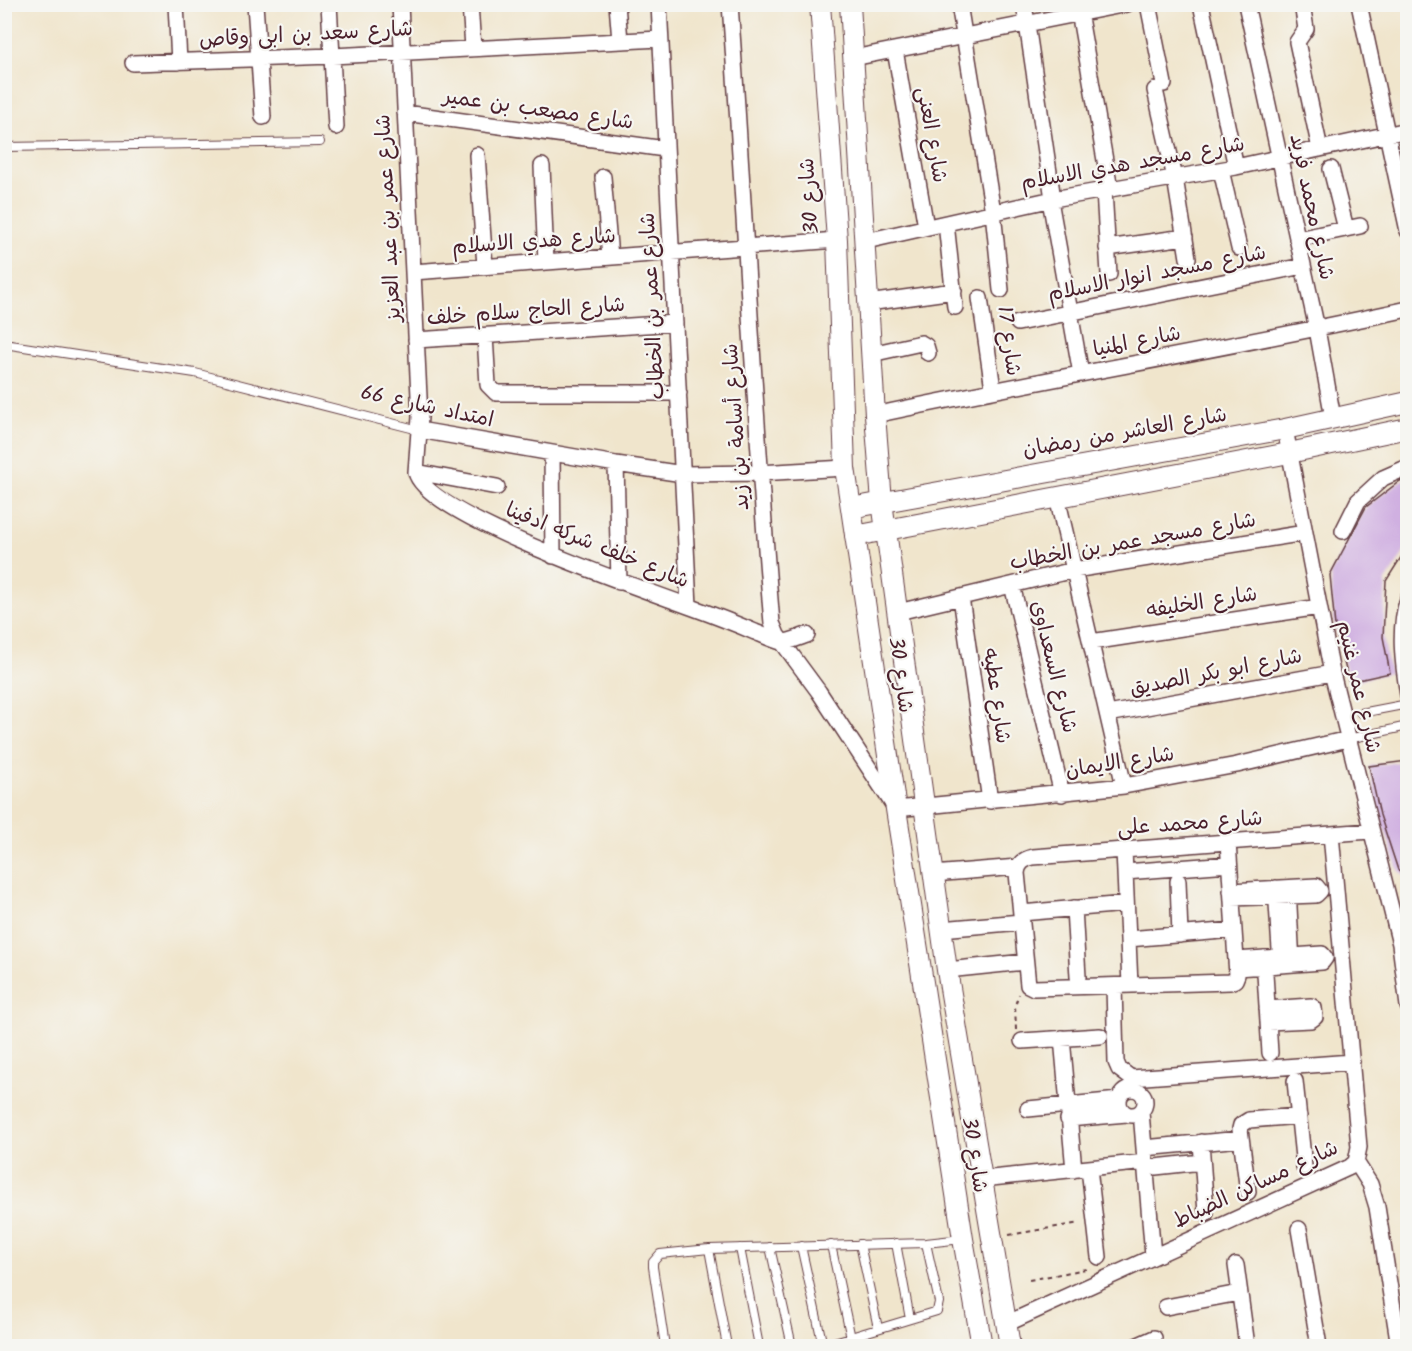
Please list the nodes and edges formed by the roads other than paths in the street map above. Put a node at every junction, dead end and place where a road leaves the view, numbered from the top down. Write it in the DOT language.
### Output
graph roads {
  1 [pos="176,4"];
  2 [pos="255,4"];
  3 [pos="329,4"];
  4 [pos="400,4"];
  5 [pos="470,4"];
  6 [pos="617,4"];
  7 [pos="659,4"];
  8 [pos="730,4"];
  9 [pos="820,4"];
  10 [pos="850,4"];
  11 [pos="959,4"];
  12 [pos="1024,4"];
  13 [pos="1127,4"];
  14 [pos="1148,4"];
  15 [pos="1201,4"];
  16 [pos="1246,4"];
  17 [pos="1302,4"];
  18 [pos="1359,4"];
  19 [pos="1078,10"];
  20 [pos="1026,26"];
  21 [pos="964,36"];
  22 [pos="660,39"];
  23 [pos="620,41"];
  24 [pos="473,48"];
  25 [pos="895,50"];
  26 [pos="402,52"];
  27 [pos="332,56"];
  28 [pos="259,58"];
  29 [pos="853,58"];
  30 [pos="179,62"];
  31 [pos="133,63"];
  32 [pos="405,113"];
  33 [pos="263,117"];
  34 [pos="336,127"];
  35 [pos="1407,129"];
  36 [pos="1387,134"];
  37 [pos="320,142"];
  38 [pos="4,147"];
  39 [pos="665,149"];
  40 [pos="1320,149"];
  41 [pos="477,156"];
  42 [pos="1279,158"];
  43 [pos="542,166"];
  44 [pos="1229,169"];
  45 [pos="1331,169"];
  46 [pos="603,177"];
  47 [pos="1175,178"];
  48 [pos="1107,190"];
  49 [pos="1052,199"];
  50 [pos="993,213"];
  51 [pos="946,223"];
  52 [pos="926,227"];
  53 [pos="1407,231"];
  54 [pos="1185,237"];
  55 [pos="1297,239"];
  56 [pos="837,240"];
  57 [pos="866,241"];
  58 [pos="747,248"];
  59 [pos="1107,248"];
  60 [pos="1239,248"];
  61 [pos="672,253"];
  62 [pos="610,257"];
  63 [pos="1188,258"];
  64 [pos="546,262"];
  65 [pos="1303,266"];
  66 [pos="485,267"];
  67 [pos="413,272"];
  68 [pos="1108,274"];
  69 [pos="1001,290"];
  70 [pos="954,291"];
  71 [pos="980,298"];
  72 [pos="868,303"];
  73 [pos="955,308"];
  74 [pos="1407,309"];
  75 [pos="1070,313"];
  76 [pos="675,323"];
  77 [pos="1018,323"];
  78 [pos="1317,329"];
  79 [pos="485,336"];
  80 [pos="416,340"];
  81 [pos="4,344"];
  82 [pos="928,352"];
  83 [pos="871,354"];
  84 [pos="1081,374"];
  85 [pos="993,389"];
  86 [pos="679,393"];
  87 [pos="1407,402"];
  88 [pos="875,415"];
  89 [pos="1333,418"];
  90 [pos="1407,428"];
  91 [pos="1285,429"];
  92 [pos="418,430"];
  93 [pos="552,453"];
  94 [pos="1289,453"];
  95 [pos="616,464"];
  96 [pos="1407,467"];
  97 [pos="845,468"];
  98 [pos="416,472"];
  99 [pos="759,473"];
  100 [pos="683,474"];
  101 [pos="497,487"];
  102 [pos="1057,497"];
  103 [pos="882,502"];
  104 [pos="851,508"];
  105 [pos="886,530"];
  106 [pos="1343,531"];
  107 [pos="1305,533"];
  108 [pos="855,536"];
  109 [pos="553,556"];
  110 [pos="1074,570"];
  111 [pos="619,582"];
  112 [pos="1012,585"];
  113 [pos="961,597"];
  114 [pos="1407,598"];
  115 [pos="689,606"];
  116 [pos="1319,607"];
  117 [pos="898,612"];
  118 [pos="807,635"];
  119 [pos="782,642"];
  120 [pos="1091,642"];
  121 [pos="1332,673"];
  122 [pos="1407,695"];
  123 [pos="1407,704"];
  124 [pos="1361,713"];
  125 [pos="1108,714"];
  126 [pos="1407,726"];
  127 [pos="1348,740"];
  128 [pos="1124,786"];
  129 [pos="1062,794"];
  130 [pos="990,801"];
  131 [pos="924,806"];
  132 [pos="896,809"];
  133 [pos="1371,831"];
  134 [pos="1331,834"];
  135 [pos="1228,842"];
  136 [pos="1124,850"];
  137 [pos="1230,864"];
  138 [pos="1018,870"];
  139 [pos="1125,872"];
  140 [pos="933,874"];
  141 [pos="1178,881"];
  142 [pos="1231,894"];
  143 [pos="1126,904"];
  144 [pos="1074,908"];
  145 [pos="1021,918"];
  146 [pos="941,929"];
  147 [pos="1234,930"];
  148 [pos="1180,935"];
  149 [pos="1128,939"];
  150 [pos="1404,952"];
  151 [pos="1264,962"];
  152 [pos="1025,963"];
  153 [pos="1236,964"];
  154 [pos="946,970"];
  155 [pos="1078,976"];
  156 [pos="1130,985"];
  157 [pos="1114,986"];
  158 [pos="1407,1006"];
  159 [pos="1100,1036"];
  160 [pos="1062,1038"];
  161 [pos="1022,1041"];
  162 [pos="1270,1053"];
  163 [pos="1352,1062"];
  164 [pos="1295,1080"];
  165 [pos="1119,1100"];
  166 [pos="1028,1109"];
  167 [pos="1068,1112"];
  168 [pos="1134,1113"];
  169 [pos="1299,1116"];
  170 [pos="1241,1139"];
  171 [pos="1201,1142"];
  172 [pos="1146,1159"];
  173 [pos="1356,1161"];
  174 [pos="1202,1162"];
  175 [pos="1304,1167"];
  176 [pos="1081,1169"];
  177 [pos="982,1179"];
  178 [pos="1248,1192"];
  179 [pos="1206,1213"];
  180 [pos="1299,1229"];
  181 [pos="963,1239"];
  182 [pos="926,1243"];
  183 [pos="896,1244"];
  184 [pos="831,1245"];
  185 [pos="860,1245"];
  186 [pos="801,1246"];
  187 [pos="770,1247"];
  188 [pos="740,1248"];
  189 [pos="709,1249"];
  190 [pos="1153,1256"];
  191 [pos="1099,1257"];
  192 [pos="1236,1265"];
  193 [pos="1239,1293"];
  194 [pos="1167,1307"];
  195 [pos="910,1319"];
  196 [pos="1006,1324"];
  197 [pos="878,1328"];
  198 [pos="853,1337"];
  199 [pos="1154,1338"];
  200 [pos="822,1346"];
  201 [pos="665,1347"];
  202 [pos="728,1347"];
  203 [pos="759,1347"];
  204 [pos="792,1347"];
  205 [pos="860,1347"];
  206 [pos="982,1347"];
  207 [pos="1010,1347"];
  208 [pos="1136,1347"];
  209 [pos="1247,1347"];
  210 [pos="1319,1347"];
  211 [pos="1399,1347"];
  1 -- 30 [label="street"];
  2 -- 28 [label="street"];
  3 -- 27 [label="street"];
  4 -- 26 [label="street, شارع عمر بن عبد العزيز"];
  5 -- 24 [label="street"];
  6 -- 23 [label="street"];
  7 -- 22 [label="street, شارع عمر بن الخطاب"];
  8 -- 58 [label="street, شارع أسامة بن زيد"];
  9 -- 56 [label="street, شارع 30"];
  10 -- 29 [label="street, شارع 30"];
  11 -- 21 [label="street"];
  12 -- 20 [label="street"];
  13 -- 19 [label="street"];
  14 -- 47 [label="street"];
  15 -- 44 [label="street"];
  16 -- 42 [label="street, شارع محمد فريد"];
  17 -- 40 [label="street"];
  18 -- 36 [label="street"];
  19 -- 20 [label="street"];
  19 -- 48 [label="street"];
  20 -- 21 [label="street"];
  20 -- 49 [label="street"];
  21 -- 25 [label="street"];
  21 -- 50 [label="street"];
  22 -- 23 [label="street, شارع سعد بن ابى وقاص"];
  22 -- 39 [label="street, شارع عمر بن الخطاب"];
  23 -- 24 [label="street, شارع سعد بن ابى وقاص"];
  24 -- 26 [label="street, شارع سعد بن ابى وقاص"];
  25 -- 29 [label="street"];
  25 -- 52 [label="street, شارع العنى"];
  26 -- 27 [label="street, شارع سعد بن ابى وقاص"];
  26 -- 32 [label="street, شارع عمر بن عبد العزيز"];
  27 -- 28 [label="street, شارع سعد بن ابى وقاص"];
  27 -- 34 [label="street"];
  28 -- 30 [label="street, شارع سعد بن ابى وقاص"];
  28 -- 33 [label="street"];
  29 -- 57 [label="street, شارع 30"];
  30 -- 31 [label="street, شارع سعد بن ابى وقاص"];
  32 -- 39 [label="street, شارع مصعب بن عمير"];
  32 -- 67 [label="street, شارع عمر بن عبد العزيز"];
  35 -- 36 [label="street, شارع مسجد هدي الاسلام"];
  36 -- 40 [label="street, شارع مسجد هدي الاسلام"];
  36 -- 53 [label="street"];
  37 -- 38 [label="lane"];
  39 -- 61 [label="street, شارع عمر بن الخطاب"];
  40 -- 42 [label="street, شارع مسجد هدي الاسلام"];
  41 -- 66 [label="street"];
  42 -- 44 [label="street, شارع مسجد هدي الاسلام"];
  42 -- 55 [label="street, شارع محمد فريد"];
  43 -- 64 [label="street"];
  44 -- 47 [label="street, شارع مسجد هدي الاسلام"];
  44 -- 60 [label="street"];
  45 -- 55 [label="street"];
  46 -- 62 [label="street"];
  47 -- 48 [label="street, شارع مسجد هدي الاسلام"];
  47 -- 54 [label="street"];
  48 -- 49 [label="street, شارع مسجد هدي الاسلام"];
  48 -- 59 [label="street"];
  49 -- 50 [label="street, شارع مسجد هدي الاسلام"];
  49 -- 75 [label="street"];
  50 -- 51 [label="street, شارع مسجد هدي الاسلام"];
  50 -- 69 [label="street"];
  51 -- 52 [label="street, شارع مسجد هدي الاسلام"];
  51 -- 70 [label="street"];
  52 -- 57 [label="street, شارع مسجد هدي الاسلام"];
  54 -- 59 [label="street"];
  54 -- 63 [label="street"];
  55 -- 65 [label="street, شارع محمد فريد"];
  56 -- 58 [label="street, شارع هدي الاسلام"];
  56 -- 97 [label="street, شارع 30"];
  57 -- 72 [label="street, شارع 30"];
  58 -- 61 [label="street, شارع هدي الاسلام"];
  58 -- 99 [label="street, شارع أسامة بن زيد"];
  59 -- 68 [label="street"];
  61 -- 62 [label="street, شارع هدي الاسلام"];
  61 -- 76 [label="street, شارع عمر بن الخطاب"];
  62 -- 64 [label="street, شارع هدي الاسلام"];
  64 -- 66 [label="street, شارع هدي الاسلام"];
  65 -- 75 [label="street, شارع مسجد انوار الاسلام"];
  65 -- 78 [label="street, شارع محمد فريد"];
  66 -- 67 [label="street, شارع هدي الاسلام"];
  67 -- 80 [label="street, شارع عمر بن عبد العزيز"];
  70 -- 72 [label="street"];
  70 -- 73 [label="street"];
  71 -- 85 [label="street, شارع 17"];
  72 -- 83 [label="street, شارع 30"];
  74 -- 78 [label="street, شارع المنيا"];
  75 -- 77 [label="street, شارع مسجد انوار الاسلام"];
  75 -- 84 [label="street"];
  76 -- 79 [label="street, شارع الحاج سلام خلف"];
  76 -- 86 [label="street, شارع عمر بن الخطاب"];
  78 -- 84 [label="street, شارع المنيا"];
  78 -- 89 [label="street, شارع محمد فريد"];
  79 -- 80 [label="street, شارع الحاج سلام خلف"];
  79 -- 86 [label="street"];
  80 -- 92 [label="street, شارع عمر بن عبد العزيز"];
  81 -- 92 [label="lane, امتداد شارع 66"];
  82 -- 83 [label="street"];
  83 -- 88 [label="street, شارع 30"];
  84 -- 85 [label="street, شارع المنيا"];
  85 -- 88 [label="street, شارع المنيا"];
  86 -- 100 [label="street, شارع عمر بن الخطاب"];
  87 -- 89 [label="street, شارع العاشر من رمضان"];
  88 -- 103 [label="street, شارع 30"];
  89 -- 91 [label="street, شارع العاشر من رمضان"];
  90 -- 94 [label="street"];
  91 -- 94 [label="street, شارع عمر غنيم"];
  91 -- 103 [label="street, شارع العاشر من رمضان"];
  92 -- 93 [label="street, امتداد شارع 66"];
  92 -- 98 [label="street"];
  93 -- 95 [label="street, امتداد شارع 66"];
  93 -- 109 [label="street"];
  94 -- 102 [label="street"];
  94 -- 107 [label="street, شارع عمر غنيم"];
  95 -- 100 [label="street, امتداد شارع 66"];
  95 -- 111 [label="street"];
  96 -- 106 [label="street"];
  97 -- 99 [label="street, امتداد شارع 66"];
  97 -- 104 [label="street, شارع 30"];
  98 -- 101 [label="street"];
  98 -- 109 [label="street, شارع خلف شركه ادفينا"];
  99 -- 100 [label="street, امتداد شارع 66"];
  99 -- 119 [label="street, شارع أسامة بن زيد"];
  100 -- 115 [label="street, شارع عمر بن الخطاب"];
  102 -- 105 [label="street"];
  102 -- 110 [label="street"];
  103 -- 104 [label="street, شارع العاشر من رمضان"];
  103 -- 105 [label="street, شارع 30"];
  104 -- 108 [label="street, شارع 30"];
  105 -- 108 [label="street"];
  105 -- 117 [label="street, شارع 30"];
  107 -- 110 [label="street, شارع مسجد عمر بن الخطاب"];
  107 -- 116 [label="street, شارع عمر غنيم"];
  108 -- 132 [label="street, شارع 30"];
  109 -- 111 [label="street, شارع خلف شركه ادفينا"];
  110 -- 112 [label="street, شارع مسجد عمر بن الخطاب"];
  110 -- 120 [label="street"];
  111 -- 115 [label="street, شارع خلف شركه ادفينا"];
  112 -- 113 [label="street, شارع مسجد عمر بن الخطاب"];
  112 -- 129 [label="street, شارع السعداوى"];
  113 -- 117 [label="street, شارع مسجد عمر بن الخطاب"];
  113 -- 130 [label="street, شارع عطيه"];
  114 -- 122 [label="street"];
  115 -- 119 [label="street, شارع خلف شركه ادفينا"];
  116 -- 120 [label="street, شارع الخليفه"];
  116 -- 121 [label="street, شارع عمر غنيم"];
  117 -- 131 [label="street, شارع 30"];
  118 -- 119 [label="street"];
  119 -- 132 [label="street, شارع أسامة بن زيد"];
  120 -- 125 [label="street"];
  121 -- 125 [label="street, شارع ابو بكر الصديق"];
  121 -- 127 [label="street, شارع عمر غنيم"];
  123 -- 124 [label="lane"];
  125 -- 128 [label="street"];
  126 -- 127 [label="lane"];
  127 -- 128 [label="street, شارع الايمان"];
  127 -- 133 [label="street, شارع عمر غنيم"];
  128 -- 129 [label="street, شارع الايمان"];
  129 -- 130 [label="street, شارع الايمان"];
  130 -- 131 [label="street, شارع الايمان"];
  131 -- 132 [label="street, شارع الايمان"];
  131 -- 140 [label="street, شارع 30"];
  132 -- 181 [label="street, شارع 30"];
  133 -- 134 [label="street, شارع محمد على"];
  133 -- 150 [label="street, شارع عمر غنيم"];
  134 -- 135 [label="street, شارع محمد على"];
  134 -- 163 [label="street, شارع مساكن الضباط"];
  135 -- 136 [label="street, شارع محمد على"];
  135 -- 137 [label="street"];
  136 -- 138 [label="street, شارع محمد على"];
  136 -- 139 [label="street"];
  137 -- 139 [label="street"];
  137 -- 142 [label="street"];
  138 -- 140 [label="street, شارع محمد على"];
  138 -- 145 [label="street"];
  139 -- 143 [label="street"];
  140 -- 146 [label="street, شارع 30"];
  141 -- 148 [label="street"];
  142 -- 147 [label="street"];
  142 -- 151 [label="street"];
  143 -- 144 [label="street"];
  143 -- 149 [label="street"];
  144 -- 145 [label="street"];
  144 -- 155 [label="street"];
  145 -- 146 [label="street"];
  145 -- 152 [label="street"];
  146 -- 154 [label="street, شارع 30"];
  147 -- 148 [label="street"];
  147 -- 153 [label="street"];
  148 -- 149 [label="street"];
  149 -- 156 [label="street"];
  150 -- 158 [label="street, شارع عمر غنيم"];
  151 -- 153 [label="street"];
  151 -- 162 [label="street"];
  152 -- 154 [label="street"];
  152 -- 157 [label="street"];
  153 -- 156 [label="street"];
  154 -- 177 [label="street, شارع 30"];
  156 -- 157 [label="street"];
  157 -- 163 [label="street"];
  159 -- 160 [label="street"];
  160 -- 161 [label="street"];
  160 -- 167 [label="street"];
  163 -- 173 [label="street, شارع مساكن الضباط"];
  164 -- 169 [label="street"];
  165 -- 167 [label="street"];
  165 -- 168 [label="street"];
  165 -- 168 [label="street"];
  166 -- 167 [label="street"];
  167 -- 168 [label="street"];
  167 -- 176 [label="street"];
  168 -- 172 [label="street"];
  169 -- 170 [label="street"];
  169 -- 175 [label="street"];
  170 -- 171 [label="street"];
  170 -- 178 [label="street"];
  171 -- 172 [label="street"];
  171 -- 174 [label="street"];
  172 -- 174 [label="street"];
  172 -- 176 [label="street"];
  172 -- 190 [label="street"];
  173 -- 190 [label="street, شارع مساكن الضباط"];
  173 -- 211 [label="street"];
  174 -- 179 [label="street"];
  176 -- 177 [label="street"];
  176 -- 191 [label="street"];
  177 -- 196 [label="street, شارع 30"];
  180 -- 210 [label="street"];
  181 -- 182 [label="lane"];
  181 -- 206 [label="street, شارع 30"];
  182 -- 183 [label="lane"];
  182 -- 195 [label="lane"];
  183 -- 185 [label="lane"];
  183 -- 195 [label="lane"];
  184 -- 185 [label="lane"];
  184 -- 186 [label="lane"];
  184 -- 198 [label="lane"];
  185 -- 197 [label="lane"];
  186 -- 187 [label="lane"];
  186 -- 200 [label="lane"];
  187 -- 188 [label="lane"];
  187 -- 204 [label="lane"];
  188 -- 189 [label="lane"];
  188 -- 203 [label="lane"];
  189 -- 201 [label="lane"];
  189 -- 202 [label="lane"];
  190 -- 196 [label="street, شارع مساكن الضباط"];
  192 -- 193 [label="street"];
  193 -- 194 [label="street"];
  193 -- 209 [label="street"];
  195 -- 197 [label="lane"];
  196 -- 207 [label="street, شارع 30"];
  197 -- 198 [label="lane"];
  198 -- 200 [label="lane"];
  198 -- 205 [label="lane"];
  199 -- 208 [label="street"];
}
